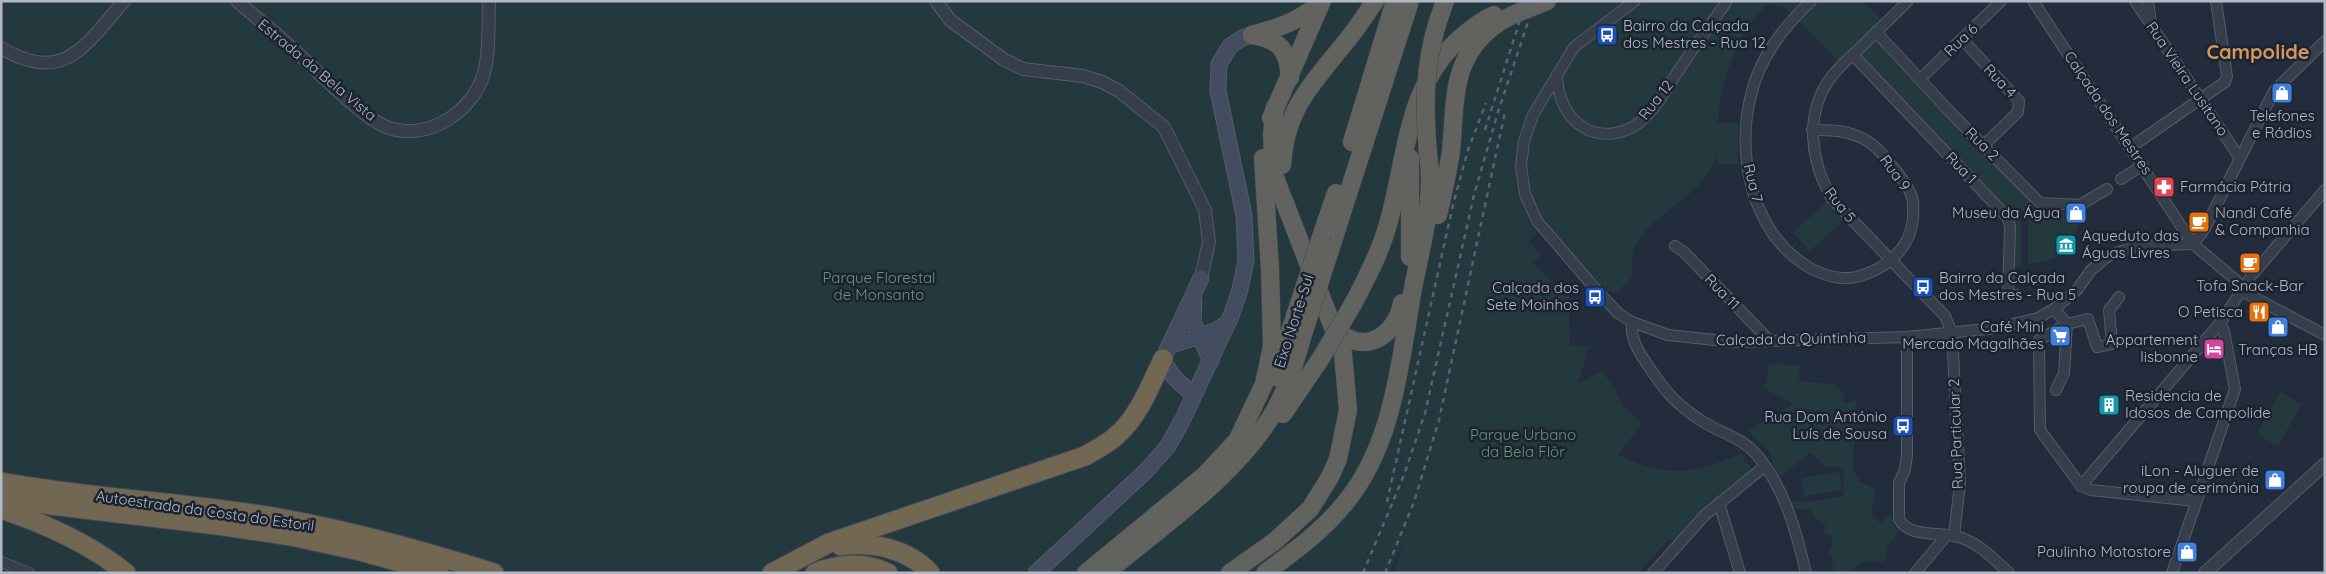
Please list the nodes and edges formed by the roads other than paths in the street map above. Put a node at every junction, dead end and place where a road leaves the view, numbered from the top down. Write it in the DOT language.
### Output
graph roads {
  1 [pos="124,1"];
  2 [pos="237,1"];
  3 [pos="489,1"];
  4 [pos="936,1"];
  5 [pos="1375,1"];
  6 [pos="1395,1"];
  7 [pos="1410,1"];
  8 [pos="1445,1"];
  9 [pos="1534,1"];
  10 [pos="1547,1"];
  11 [pos="1635,1"];
  12 [pos="1727,1"];
  13 [pos="1908,1"];
  14 [pos="2001,1"];
  15 [pos="2033,1"];
  16 [pos="2135,1"];
  17 [pos="2148,1"];
  18 [pos="2216,1"];
  19 [pos="1322,2"];
  20 [pos="1808,4"];
  21 [pos="2151,26"];
  22 [pos="1876,32"];
  23 [pos="1252,35"];
  24 [pos="1962,39"];
  25 [pos="2325,41"];
  26 [pos="1,48"];
  27 [pos="1853,55"];
  28 [pos="1557,74"];
  29 [pos="1290,78"];
  30 [pos="1920,79"];
  31 [pos="2201,100"];
  32 [pos="1275,108"];
  33 [pos="1412,114"];
  34 [pos="1812,130"];
  35 [pos="1984,145"];
  36 [pos="2131,147"];
  37 [pos="1428,153"];
  38 [pos="2239,157"];
  39 [pos="2143,166"];
  40 [pos="2121,179"];
  41 [pos="2107,189"];
  42 [pos="2325,190"];
  43 [pos="1280,195"];
  44 [pos="1326,242"];
  45 [pos="2193,244"];
  46 [pos="1675,246"];
  47 [pos="1410,258"];
  48 [pos="1891,260"];
  49 [pos="1201,278"];
  50 [pos="2240,290"];
  51 [pos="2017,295"];
  52 [pos="2119,297"];
  53 [pos="2054,309"];
  54 [pos="1632,322"];
  55 [pos="1228,323"];
  56 [pos="1332,323"];
  57 [pos="2220,323"];
  58 [pos="2067,324"];
  59 [pos="1952,333"];
  60 [pos="2325,335"];
  61 [pos="1198,336"];
  62 [pos="1907,336"];
  63 [pos="1769,340"];
  64 [pos="1166,352"];
  65 [pos="1211,361"];
  66 [pos="1398,375"];
  67 [pos="2056,390"];
  68 [pos="1194,394"];
  69 [pos="1243,445"];
  70 [pos="2325,464"];
  71 [pos="1765,466"];
  72 [pos="1,482"];
  73 [pos="2081,486"];
  74 [pos="1,499"];
  75 [pos="2195,501"];
  76 [pos="1719,503"];
  77 [pos="1,509"];
  78 [pos="1950,535"];
  79 [pos="1275,541"];
  80 [pos="1287,557"];
  81 [pos="1,562"];
  82 [pos="780,568"];
  83 [pos="1659,571"];
  84 [pos="29,573"];
  85 [pos="126,573"];
  86 [pos="439,573"];
  87 [pos="494,573"];
  88 [pos="815,573"];
  89 [pos="888,573"];
  90 [pos="930,573"];
  91 [pos="1036,573"];
  92 [pos="1086,573"];
  93 [pos="1106,573"];
  94 [pos="1230,573"];
  95 [pos="1265,573"];
  96 [pos="1740,573"];
  97 [pos="1806,573"];
  98 [pos="1915,573"];
  99 [pos="2009,573"];
  100 [pos="2172,573"];
  101 [pos="2205,573"];
  1 -- 26 [label="street"];
  2 -- 3 [label="street, Estrada da Bela Vista"];
  4 -- 49 [label="street"];
  5 -- 43 [label="highway"];
  6 -- 44 [label="highway, Eixo Norte-Sul"];
  7 -- 44 [label="highway, Eixo Norte-Sul"];
  8 -- 37 [label="highway, bridge"];
  9 -- 33 [label="highway"];
  10 -- 66 [label="highway"];
  11 -- 28 [label="street, Calçada da Quintinha"];
  12 -- 28 [label="street, Rua 12"];
  13 -- 22 [label="street, Rua 5"];
  14 -- 24 [label="street, Rua 6"];
  15 -- 36 [label="street, Calçada dos Mestres"];
  16 -- 21 [label="street, Rua Vieira Lusitano"];
  17 -- 21 [label="street"];
  18 -- 31 [label="street"];
  19 -- 23 [label="highway"];
  19 -- 29 [label="highway"];
  20 -- 48 [label="street, Rua 7"];
  21 -- 31 [label="street, Rua Vieira Lusitano"];
  22 -- 27 [label="street, Rua 5"];
  22 -- 30 [label="street, Rua 2"];
  23 -- 29 [label="highway"];
  23 -- 55 [label="main road"];
  24 -- 30 [label="street, Rua 6"];
  24 -- 35 [label="street, Rua 4"];
  25 -- 38 [label="street"];
  27 -- 34 [label="street, Rua 5"];
  27 -- 51 [label="street, Rua 1"];
  28 -- 54 [label="street, Calçada da Quintinha"];
  29 -- 32 [label="highway"];
  30 -- 35 [label="street, Rua 2"];
  31 -- 36 [label="street"];
  31 -- 38 [label="street, Rua Vieira Lusitano"];
  32 -- 43 [label="highway"];
  32 -- 69 [label="highway"];
  33 -- 47 [label="highway"];
  33 -- 69 [label="highway, bridge"];
  34 -- 48 [label="street, Rua 5"];
  34 -- 48 [label="street, Rua 9"];
  35 -- 41 [label="street, Rua 2"];
  36 -- 39 [label="street, Calçada dos Mestres"];
  37 -- 47 [label="highway"];
  37 -- 66 [label="highway"];
  38 -- 45 [label="street"];
  39 -- 40 [label="street"];
  39 -- 45 [label="street, Calçada dos Mestres"];
  42 -- 50 [label="street"];
  43 -- 56 [label="highway"];
  44 -- 69 [label="highway, Eixo Norte-Sul, bridge"];
  44 -- 69 [label="highway, Eixo Norte-Sul, bridge"];
  45 -- 50 [label="street, Calçada dos Mestres"];
  45 -- 53 [label="street, Calçada da Quintinha"];
  46 -- 63 [label="street, Rua 11"];
  47 -- 56 [label="highway"];
  48 -- 59 [label="street, Rua 5"];
  49 -- 61 [label="main road"];
  49 -- 64 [label="main road"];
  50 -- 57 [label="street"];
  50 -- 60 [label="street"];
  52 -- 58 [label="street"];
  53 -- 58 [label="street"];
  53 -- 59 [label="street, Calçada da Quintinha"];
  54 -- 63 [label="street, Calçada da Quintinha"];
  54 -- 71 [label="street"];
  55 -- 61 [label="main road"];
  55 -- 65 [label="main road"];
  56 -- 79 [label="highway"];
  57 -- 73 [label="street"];
  57 -- 75 [label="street"];
  58 -- 67 [label="street"];
  58 -- 73 [label="street"];
  59 -- 62 [label="street, Calçada da Quintinha"];
  59 -- 78 [label="street, Rua Particular 2"];
  61 -- 64 [label="main road"];
  61 -- 65 [label="main road"];
  62 -- 63 [label="street, Calçada da Quintinha"];
  62 -- 78 [label="street"];
  64 -- 68 [label="main road"];
  64 -- 82 [label="highway"];
  65 -- 68 [label="main road"];
  66 -- 80 [label="highway"];
  68 -- 91 [label="main road"];
  69 -- 92 [label="highway, Eixo Norte-Sul"];
  69 -- 93 [label="highway, Eixo Norte-Sul"];
  70 -- 101 [label="street"];
  71 -- 76 [label="street"];
  71 -- 97 [label="street"];
  72 -- 87 [label="highway, Autoestrada da Costa do Estoril"];
  73 -- 75 [label="street"];
  74 -- 86 [label="highway, Autoestrada da Costa do Estoril"];
  75 -- 100 [label="street"];
  76 -- 83 [label="street"];
  76 -- 96 [label="street"];
  77 -- 85 [label="highway"];
  78 -- 98 [label="street"];
  78 -- 99 [label="street"];
  79 -- 80 [label="highway"];
  79 -- 94 [label="highway"];
  80 -- 95 [label="highway"];
  81 -- 84 [label="street"];
  82 -- 90 [label="highway"];
  88 -- 89 [label="highway"];
}
